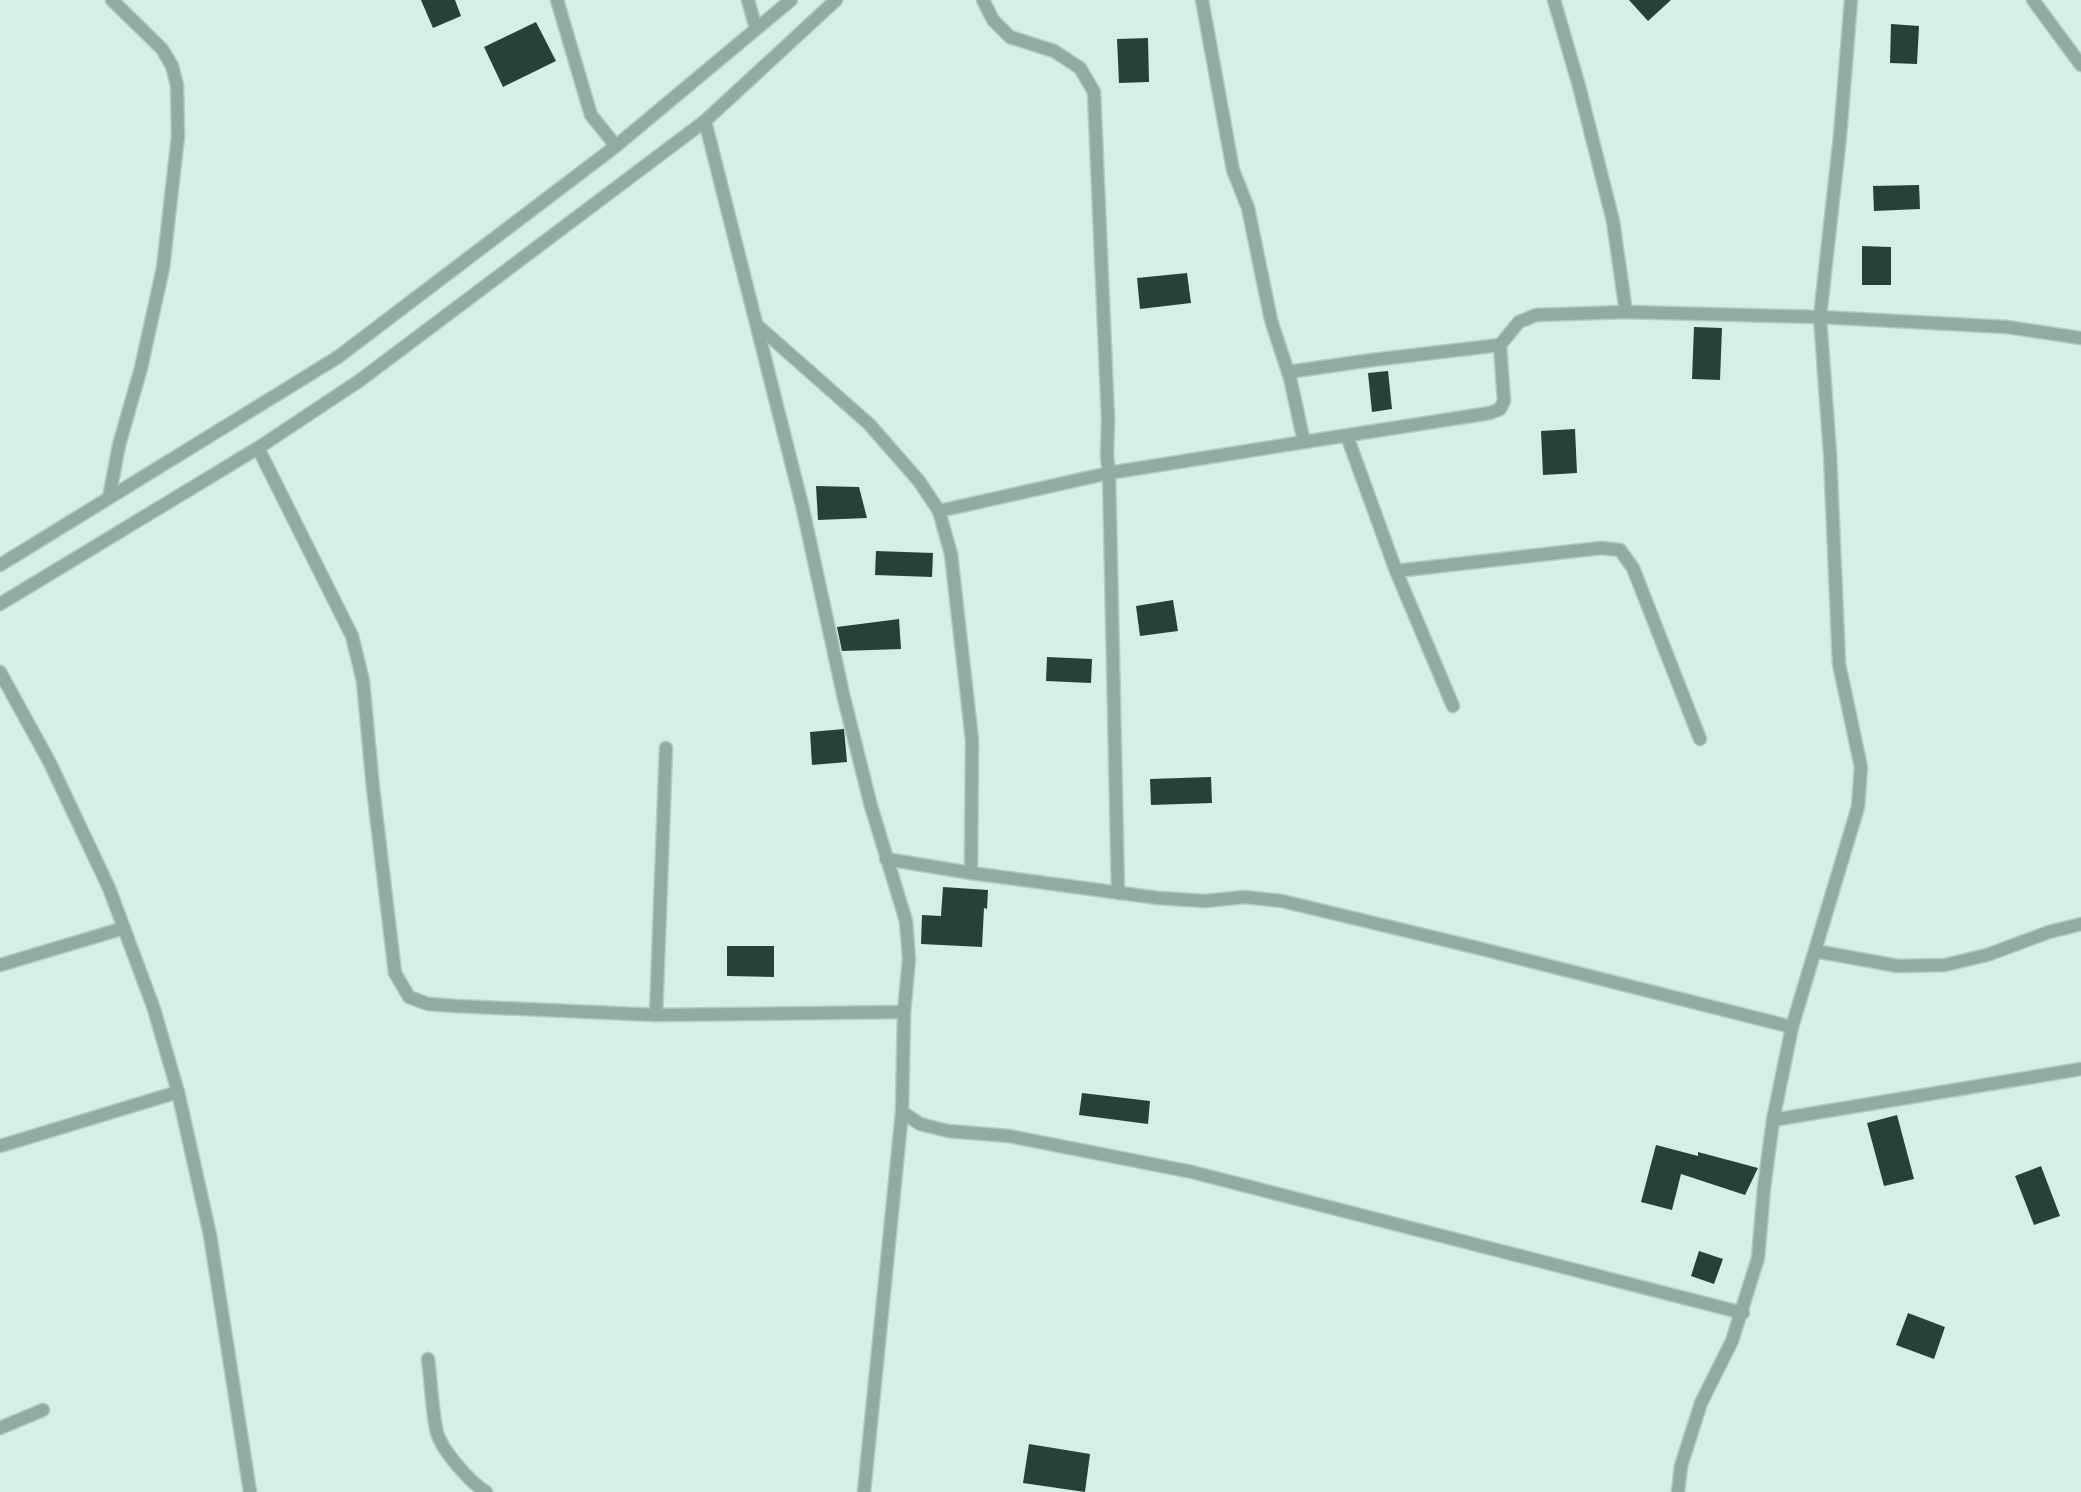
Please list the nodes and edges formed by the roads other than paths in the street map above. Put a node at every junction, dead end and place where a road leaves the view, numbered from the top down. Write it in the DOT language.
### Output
graph roads {
  1 [pos="112,0"];
  2 [pos="556,0"];
  3 [pos="748,0"];
  4 [pos="791,0"];
  5 [pos="836,0"];
  6 [pos="983,0"];
  7 [pos="1202,0"];
  8 [pos="1554,0"];
  9 [pos="1851,0"];
  10 [pos="2033,0"];
  11 [pos="756,29"];
  12 [pos="2081,65"];
  13 [pos="704,121"];
  14 [pos="616,146"];
  15 [pos="1626,312"];
  16 [pos="1820,317"];
  17 [pos="758,326"];
  18 [pos="2081,338"];
  19 [pos="1500,345"];
  20 [pos="1288,372"];
  21 [pos="1347,436"];
  22 [pos="1304,442"];
  23 [pos="258,448"];
  24 [pos="1109,473"];
  25 [pos="109,498"];
  26 [pos="939,512"];
  27 [pos="0,565"];
  28 [pos="1396,571"];
  29 [pos="0,604"];
  30 [pos="0,672"];
  31 [pos="1453,706"];
  32 [pos="1700,739"];
  33 [pos="666,748"];
  34 [pos="886,859"];
  35 [pos="971,873"];
  36 [pos="1118,893"];
  37 [pos="2081,924"];
  38 [pos="124,928"];
  39 [pos="1815,951"];
  40 [pos="0,965"];
  41 [pos="904,1012"];
  42 [pos="656,1015"];
  43 [pos="1792,1026"];
  44 [pos="2081,1069"];
  45 [pos="178,1092"];
  46 [pos="902,1112"];
  47 [pos="1773,1120"];
  48 [pos="0,1146"];
  49 [pos="1743,1313"];
  50 [pos="428,1359"];
  51 [pos="43,1410"];
  52 [pos="0,1428"];
  53 [pos="250,1492"];
  54 [pos="486,1492"];
  55 [pos="864,1492"];
  56 [pos="1678,1492"];
  1 -- 25 [label="street"];
  2 -- 14 [label="street"];
  3 -- 11 [label="street"];
  4 -- 11 [label="street"];
  5 -- 13 [label="street"];
  6 -- 24 [label="street"];
  7 -- 20 [label="street"];
  8 -- 15 [label="street"];
  9 -- 16 [label="street"];
  10 -- 12 [label="street"];
  11 -- 14 [label="street"];
  13 -- 17 [label="street"];
  13 -- 23 [label="street"];
  14 -- 25 [label="street"];
  15 -- 16 [label="street"];
  15 -- 19 [label="street"];
  16 -- 18 [label="street"];
  16 -- 39 [label="street"];
  17 -- 26 [label="street"];
  17 -- 34 [label="street"];
  19 -- 20 [label="street"];
  19 -- 21 [label="street"];
  20 -- 22 [label="street"];
  21 -- 22 [label="street"];
  21 -- 28 [label="street"];
  22 -- 24 [label="street"];
  23 -- 29 [label="street"];
  23 -- 42 [label="street"];
  24 -- 26 [label="street"];
  24 -- 36 [label="street"];
  25 -- 27 [label="street"];
  26 -- 35 [label="street"];
  28 -- 31 [label="street"];
  28 -- 32 [label="street"];
  30 -- 38 [label="street"];
  33 -- 42 [label="street"];
  34 -- 35 [label="street"];
  34 -- 41 [label="street"];
  35 -- 36 [label="street"];
  36 -- 43 [label="street"];
  37 -- 39 [label="street"];
  38 -- 40 [label="street"];
  38 -- 45 [label="street"];
  39 -- 43 [label="street"];
  41 -- 42 [label="street"];
  41 -- 46 [label="street"];
  43 -- 47 [label="street"];
  44 -- 47 [label="street"];
  45 -- 48 [label="street"];
  45 -- 53 [label="street"];
  46 -- 49 [label="street"];
  46 -- 55 [label="street"];
  47 -- 49 [label="street"];
  49 -- 56 [label="street"];
  50 -- 54 [label="street"];
  51 -- 52 [label="street"];
}
